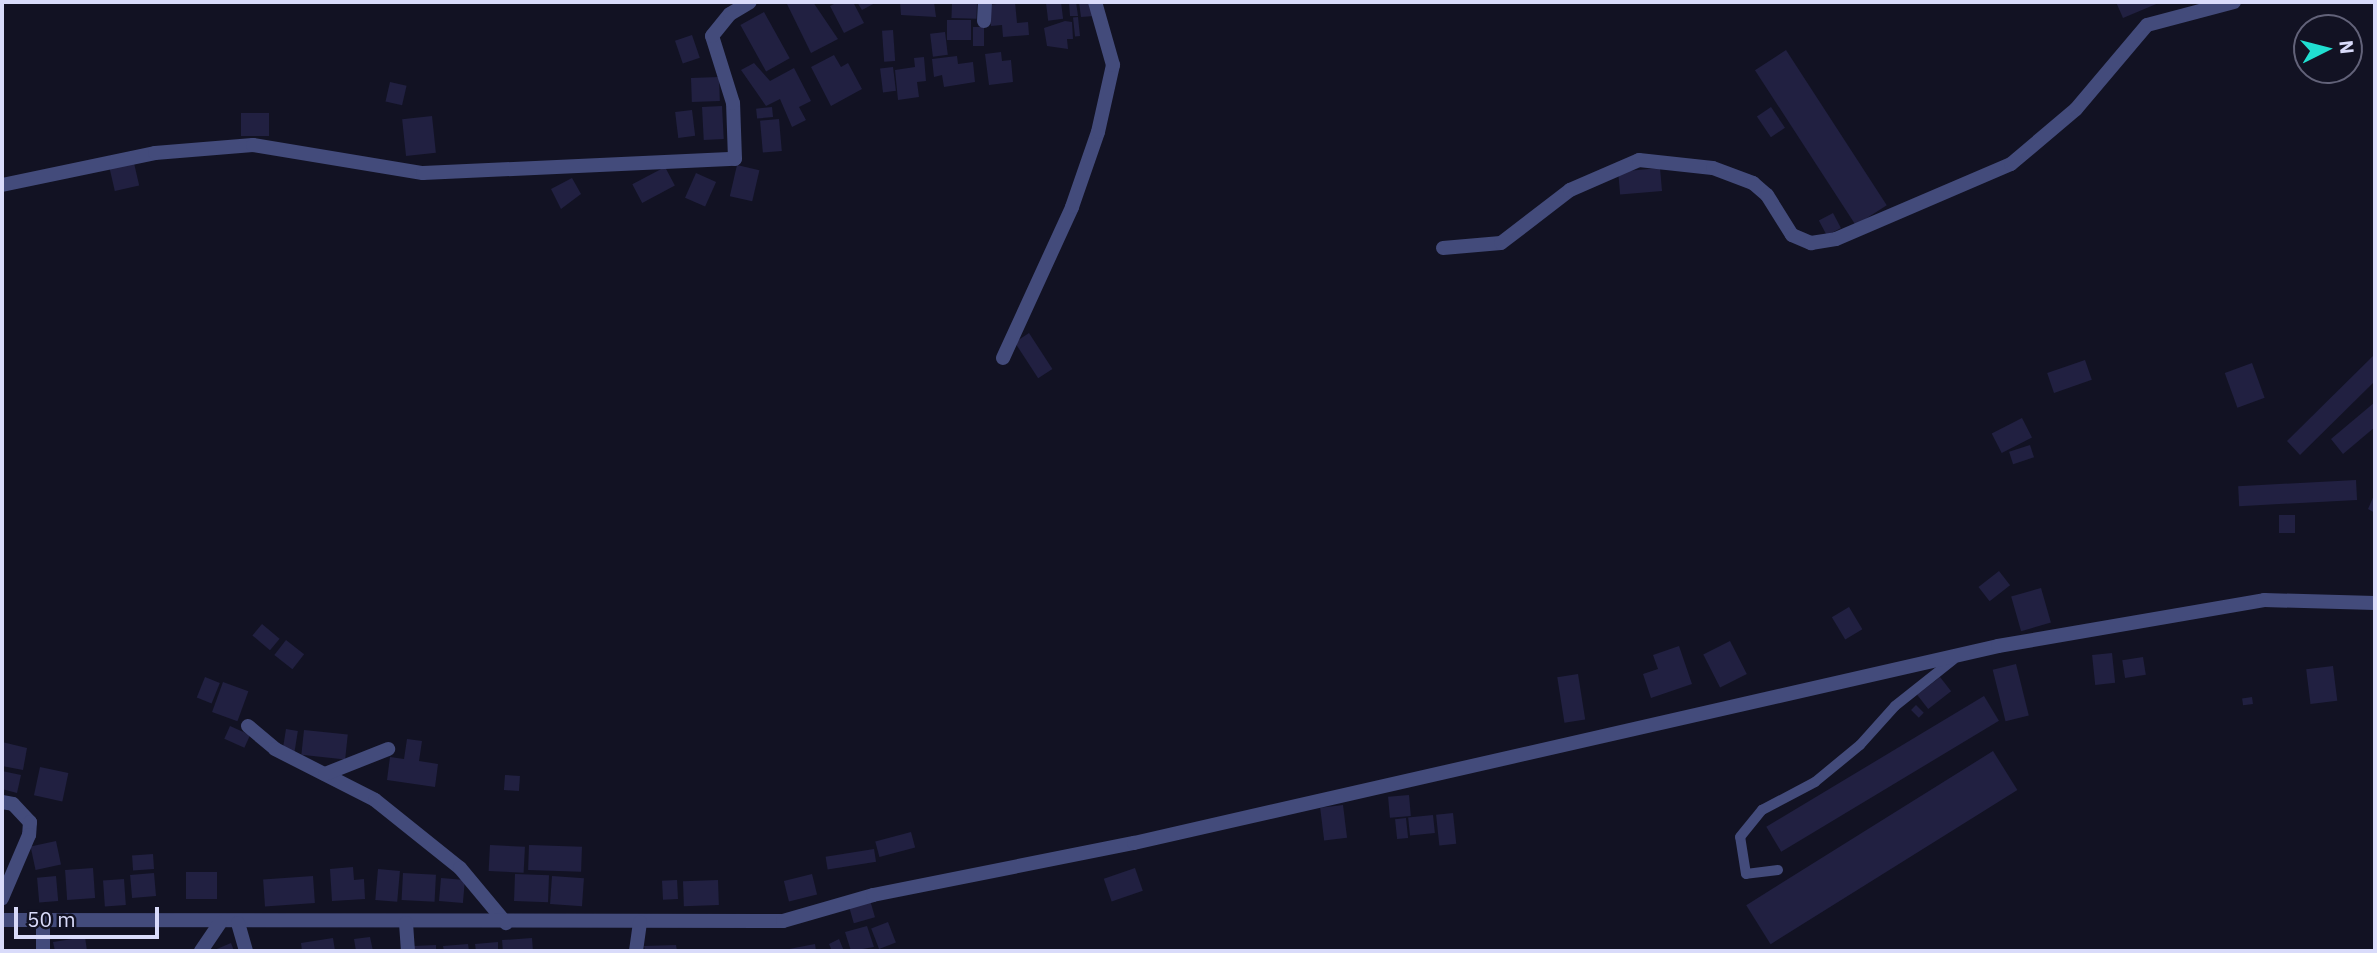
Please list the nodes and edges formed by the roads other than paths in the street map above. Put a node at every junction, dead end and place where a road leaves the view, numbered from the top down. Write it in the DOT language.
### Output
graph roads {
  1 [pos="750,2"];
  2 [pos="985,2"];
  3 [pos="1095,2"];
  4 [pos="2234,2"];
  5 [pos="984,21"];
  6 [pos="2,185"];
  7 [pos="1443,248"];
  8 [pos="1003,358"];
  9 [pos="2375,603"];
  10 [pos="1959,654"];
  11 [pos="248,726"];
  12 [pos="388,749"];
  13 [pos="325,774"];
  14 [pos="2,802"];
  15 [pos="1778,870"];
  16 [pos="2,898"];
  17 [pos="2,920"];
  18 [pos="43,920"];
  19 [pos="640,922"];
  20 [pos="220,923"];
  21 [pos="238,923"];
  22 [pos="406,923"];
  23 [pos="506,923"];
  24 [pos="43,951"];
  25 [pos="201,951"];
  26 [pos="246,951"];
  27 [pos="408,951"];
  28 [pos="636,951"];
  1 -- 6 [label="street"];
  2 -- 5 [label="street"];
  3 -- 8 [label="street"];
  4 -- 7 [label="street"];
  9 -- 10 [label="street"];
  10 -- 15 [label="lane"];
  10 -- 19 [label="street"];
  11 -- 13 [label="street"];
  12 -- 13 [label="street"];
  13 -- 23 [label="street"];
  14 -- 16 [label="street"];
  17 -- 18 [label="street"];
  18 -- 20 [label="street"];
  18 -- 24 [label="street"];
  19 -- 23 [label="street"];
  19 -- 28 [label="street"];
  20 -- 21 [label="street"];
  20 -- 25 [label="street"];
  21 -- 22 [label="street"];
  21 -- 26 [label="street"];
  22 -- 23 [label="street"];
  22 -- 27 [label="street"];
}
